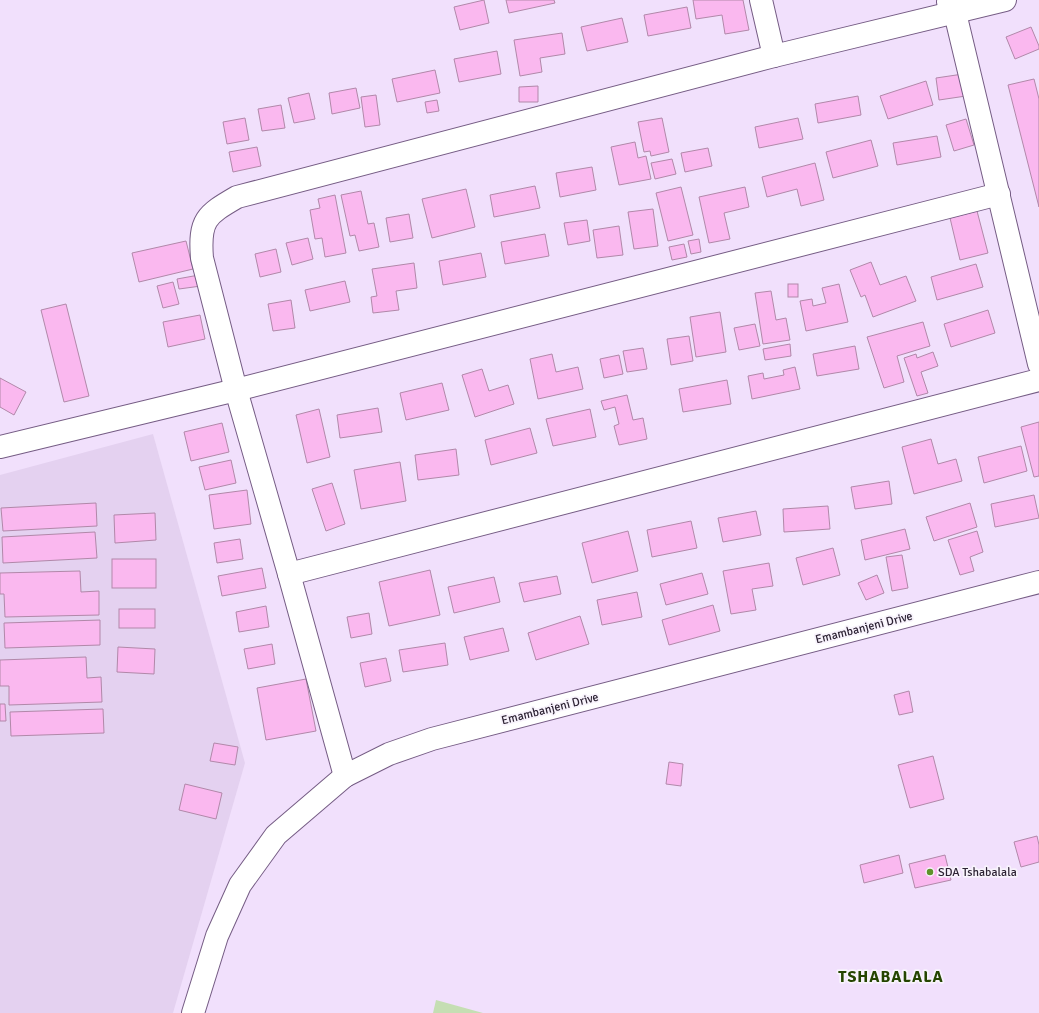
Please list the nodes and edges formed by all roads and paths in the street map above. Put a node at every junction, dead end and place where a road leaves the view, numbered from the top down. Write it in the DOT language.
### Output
graph roads {
  1 [pos="761,0"];
  2 [pos="1005,0"];
  3 [pos="951,7"];
  4 [pos="774,56"];
  5 [pos="999,194"];
  6 [pos="1039,364"];
  7 [pos="1039,380"];
  8 [pos="236,390"];
  9 [pos="0,447"];
  10 [pos="289,574"];
  11 [pos="1039,582"];
  12 [pos="346,776"];
  13 [pos="193,1013"];
  1 -- 4 [label="street"];
  2 -- 3 [label="street"];
  3 -- 4 [label="street"];
  3 -- 5 [label="street"];
  4 -- 8 [label="street"];
  5 -- 6 [label="street"];
  5 -- 8 [label="street"];
  7 -- 10 [label="street"];
  8 -- 9 [label="street"];
  8 -- 10 [label="street"];
  10 -- 12 [label="street"];
  11 -- 12 [label="street, Emambanjeni Drive"];
  12 -- 13 [label="street, Emambanjeni Drive"];
}
